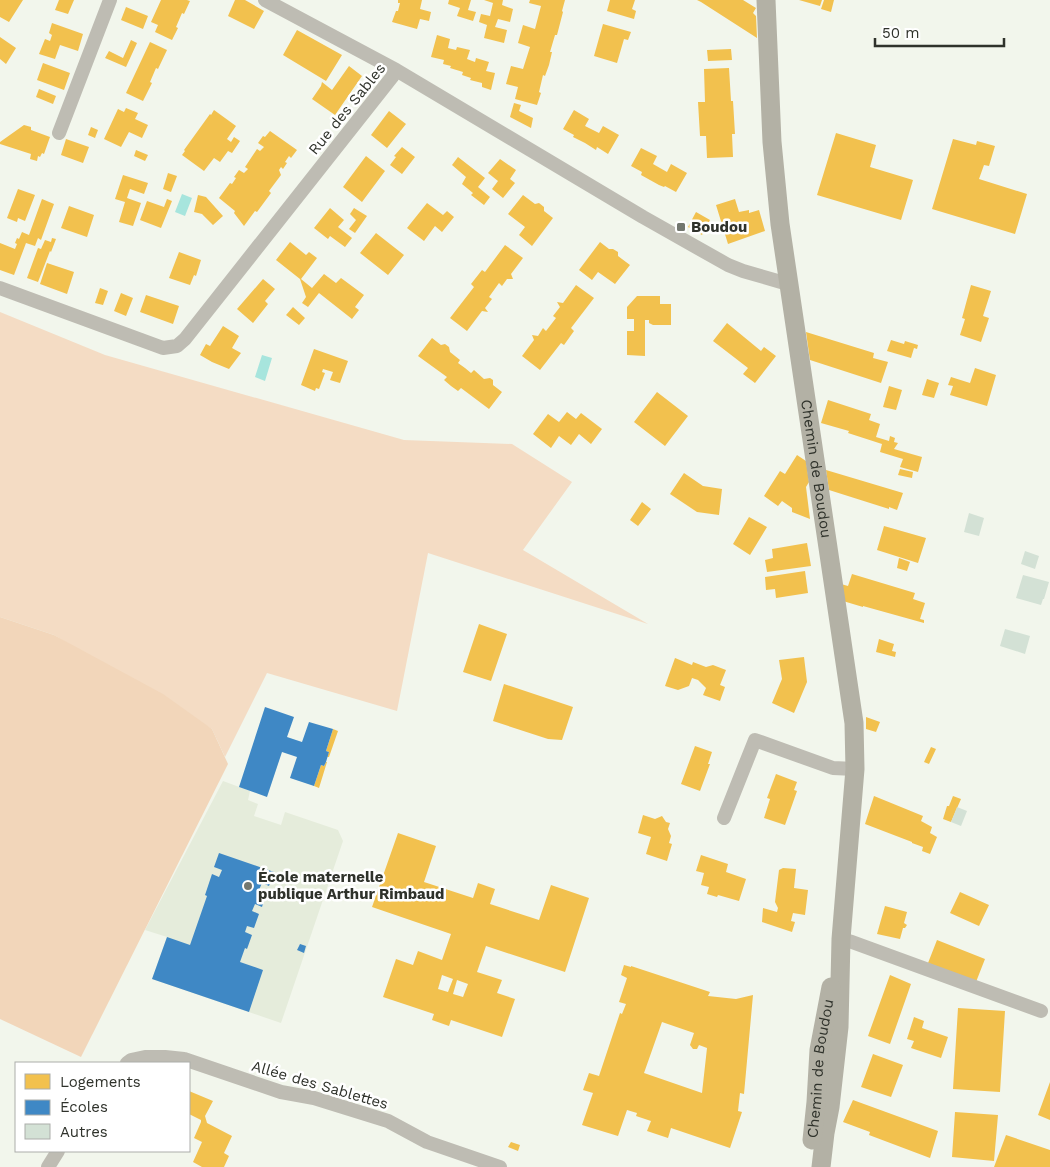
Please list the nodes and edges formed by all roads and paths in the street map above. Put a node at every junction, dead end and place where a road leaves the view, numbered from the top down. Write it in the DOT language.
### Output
graph roads {
  1 [pos="110,0"];
  2 [pos="266,0"];
  3 [pos="766,0"];
  4 [pos="396,70"];
  5 [pos="60,133"];
  6 [pos="789,281"];
  7 [pos="0,288"];
  8 [pos="855,769"];
  9 [pos="724,818"];
  10 [pos="840,939"];
  11 [pos="1041,1011"];
  12 [pos="128,1062"];
  13 [pos="57,1152"];
  14 [pos="48,1167"];
  15 [pos="500,1167"];
  16 [pos="810,1167"];
  17 [pos="821,1167"];
  1 -- 5 [label="street"];
  2 -- 4 [label="street"];
  3 -- 6 [label="street, Chemin de Boudou"];
  4 -- 6 [label="street, Rue des Sables"];
  4 -- 7 [label="street, Rue des Sables"];
  6 -- 8 [label="street, Chemin de Boudou"];
  8 -- 9 [label="street"];
  8 -- 10 [label="street, Chemin de Boudou"];
  10 -- 11 [label="street"];
  10 -- 16 [label="street, Chemin de Boudou"];
  10 -- 17 [label="street, Chemin de Boudou"];
  12 -- 15 [label="street, Allée des Sablettes"];
  13 -- 14 [label="street"];
}
